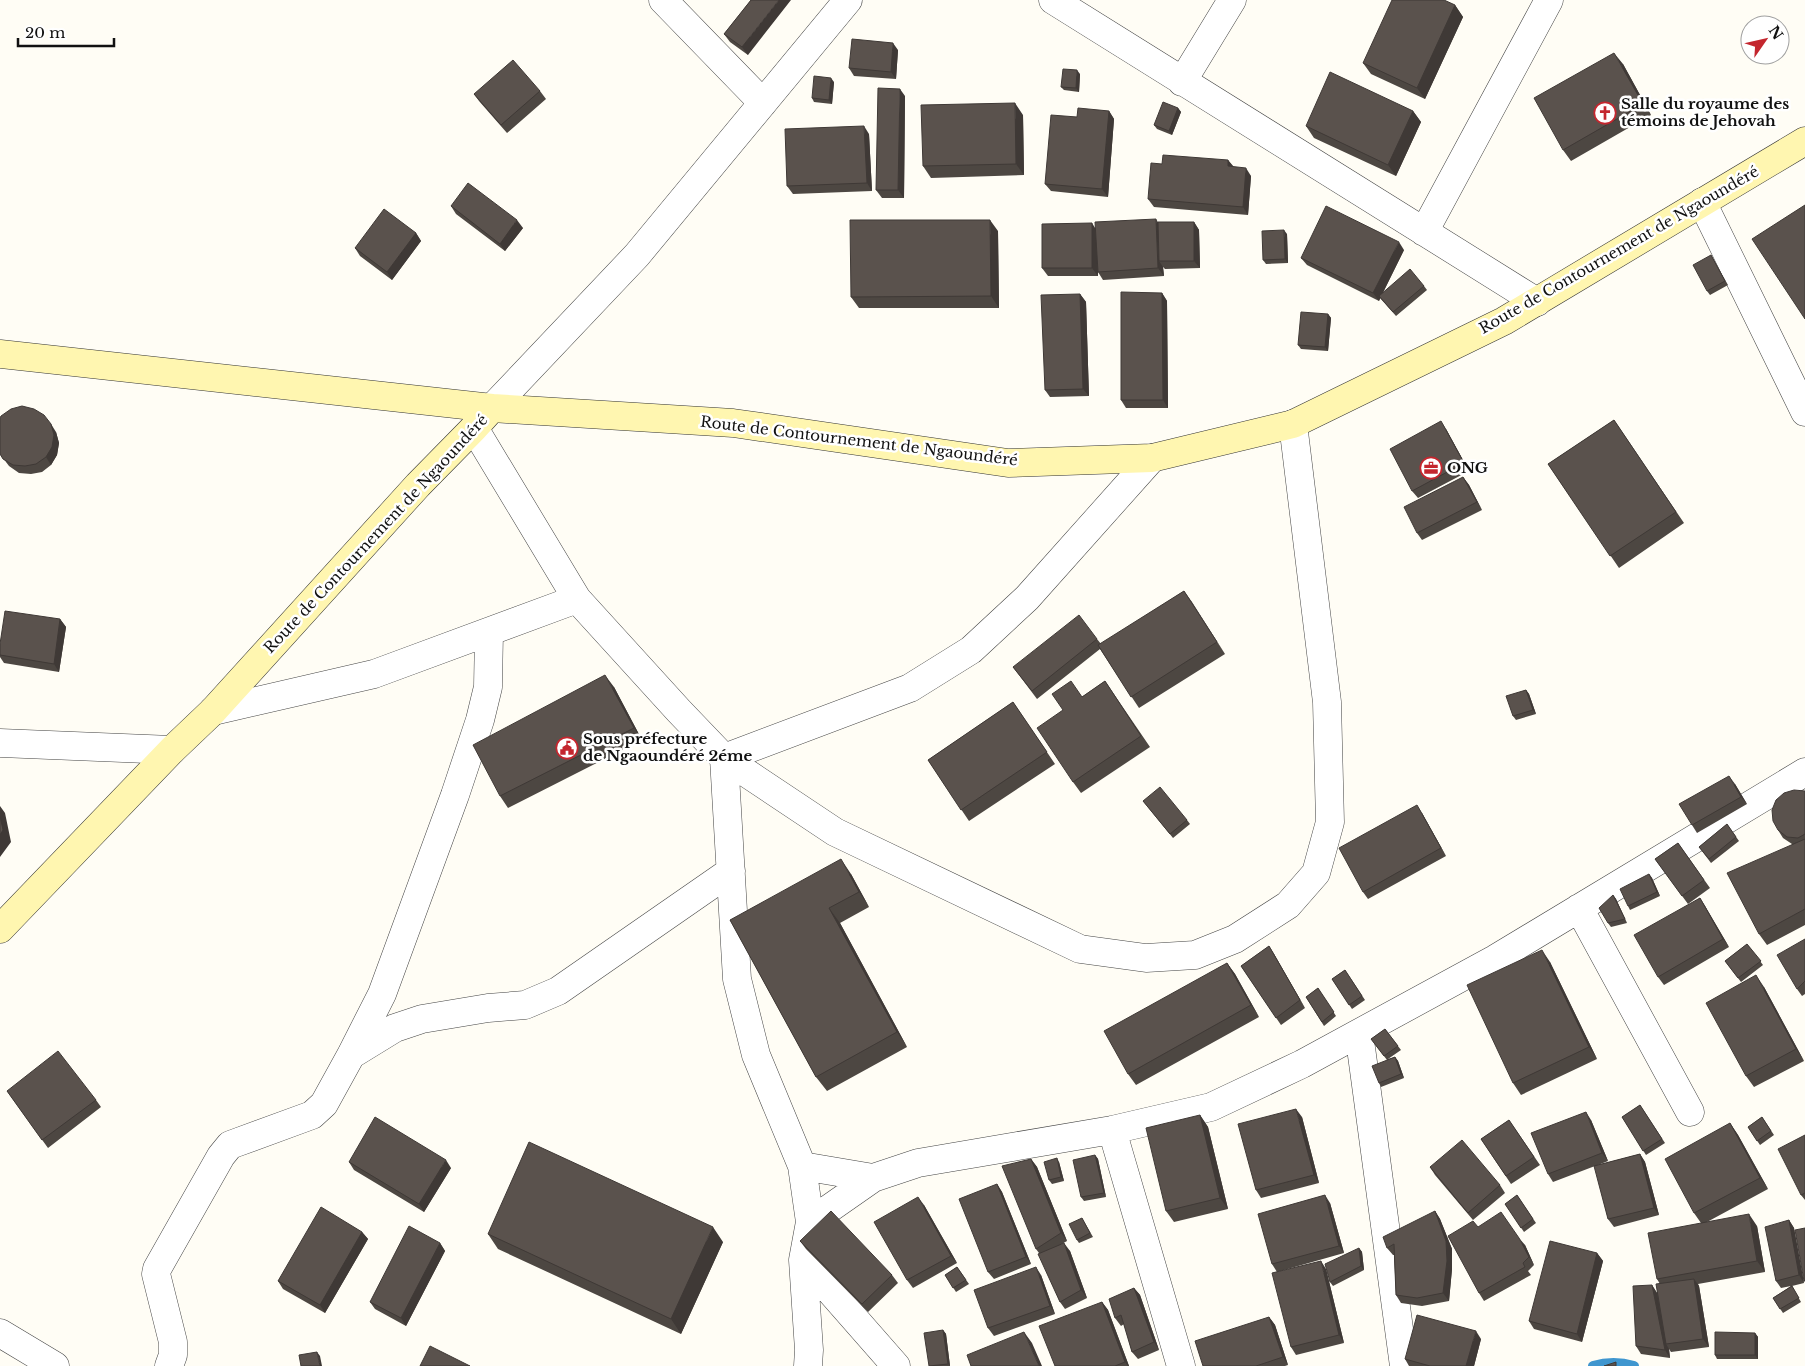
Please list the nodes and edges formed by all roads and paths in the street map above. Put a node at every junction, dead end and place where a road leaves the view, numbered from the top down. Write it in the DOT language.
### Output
graph roads {
  1 [pos="663,0"];
  2 [pos="848,0"];
  3 [pos="1053,0"];
  4 [pos="1232,0"];
  5 [pos="1550,0"];
  6 [pos="1182,82"];
  7 [pos="763,103"];
  8 [pos="1805,141"];
  9 [pos="1702,202"];
  10 [pos="1424,232"];
  11 [pos="1537,302"];
  12 [pos="0,354"];
  13 [pos="1805,412"];
  14 [pos="483,418"];
  15 [pos="1293,424"];
  16 [pos="1152,458"];
  17 [pos="577,599"];
  18 [pos="489,632"];
  19 [pos="213,711"];
  20 [pos="0,742"];
  21 [pos="172,750"];
  22 [pos="724,758"];
  23 [pos="1805,772"];
  24 [pos="731,871"];
  25 [pos="1579,908"];
  26 [pos="0,929"];
  27 [pos="1358,1034"];
  28 [pos="351,1055"];
  29 [pos="1690,1112"];
  30 [pos="1112,1130"];
  31 [pos="802,1166"];
  32 [pos="873,1178"];
  33 [pos="810,1222"];
  34 [pos="803,1260"];
  35 [pos="0,1333"];
  36 [pos="26,1358"];
  37 [pos="55,1366"];
  38 [pos="169,1366"];
  39 [pos="808,1366"];
  40 [pos="896,1366"];
  41 [pos="1181,1366"];
  42 [pos="1404,1366"];
  1 -- 7 [label="street"];
  2 -- 7 [label="street"];
  3 -- 6 [label="street"];
  4 -- 6 [label="street"];
  5 -- 10 [label="street"];
  6 -- 10 [label="street"];
  7 -- 14 [label="street"];
  8 -- 9 [label="street, Route de Contournement de Ngaoundéré"];
  9 -- 11 [label="street, Route de Contournement de Ngaoundéré"];
  9 -- 13 [label="street"];
  10 -- 11 [label="street"];
  11 -- 15 [label="street, Route de Contournement de Ngaoundéré"];
  12 -- 14 [label="street"];
  14 -- 16 [label="street, Route de Contournement de Ngaoundéré"];
  14 -- 17 [label="street"];
  14 -- 19 [label="street, Route de Contournement de Ngaoundéré"];
  15 -- 16 [label="street, Route de Contournement de Ngaoundéré"];
  15 -- 22 [label="street"];
  16 -- 22 [label="street"];
  17 -- 18 [label="street"];
  17 -- 22 [label="street"];
  18 -- 19 [label="street"];
  18 -- 28 [label="street"];
  19 -- 21 [label="street, Route de Contournement de Ngaoundéré"];
  20 -- 21 [label="street"];
  21 -- 26 [label="street, Route de Contournement de Ngaoundéré"];
  22 -- 24 [label="street"];
  23 -- 25 [label="street"];
  24 -- 28 [label="street"];
  24 -- 31 [label="street"];
  25 -- 27 [label="street"];
  25 -- 29 [label="street"];
  27 -- 30 [label="street"];
  27 -- 42 [label="street"];
  28 -- 38 [label="street"];
  30 -- 32 [label="street"];
  30 -- 41 [label="street"];
  31 -- 32 [label="street"];
  31 -- 33 [label="street"];
  32 -- 33 [label="street"];
  33 -- 34 [label="street"];
  34 -- 39 [label="street"];
  34 -- 40 [label="street"];
  35 -- 36 [label="street"];
  36 -- 37 [label="street"];
}
